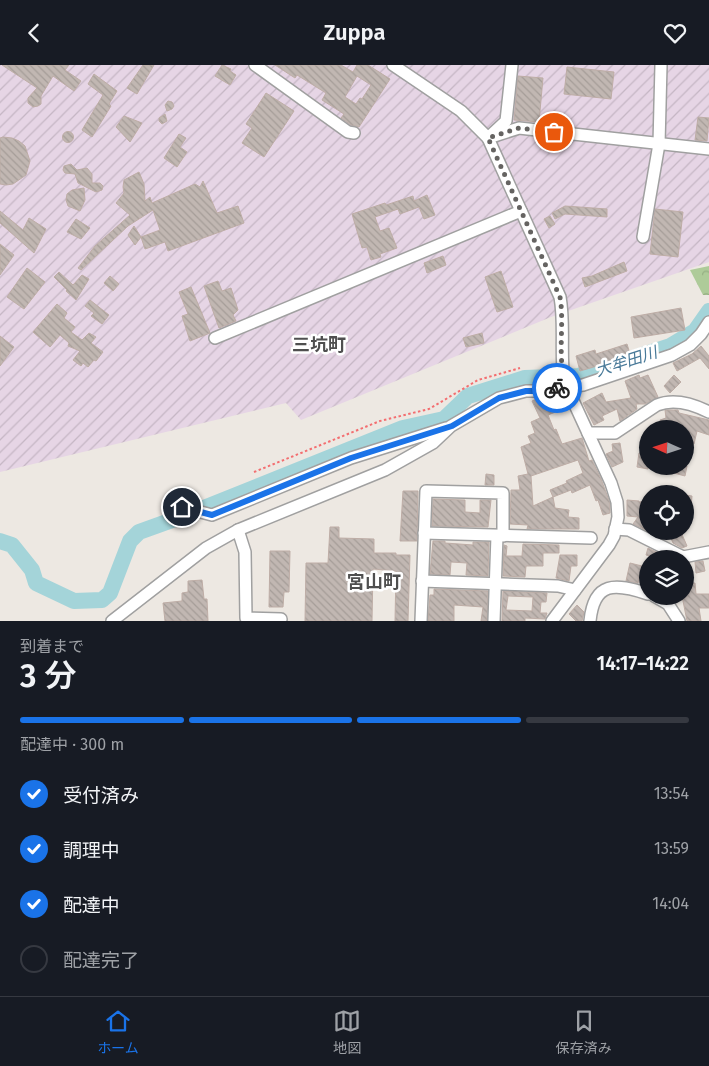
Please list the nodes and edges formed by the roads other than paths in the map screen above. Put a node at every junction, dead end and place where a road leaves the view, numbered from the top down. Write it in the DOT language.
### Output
graph roads {
  1 [pos="255,65"];
  2 [pos="393,65"];
  3 [pos="512,65"];
  4 [pos="661,65"];
  5 [pos="354,133"];
  6 [pos="488,138"];
  7 [pos="660,144"];
  8 [pos="709,149"];
  9 [pos="522,211"];
  10 [pos="643,237"];
  11 [pos="709,322"];
  12 [pos="215,338"];
  13 [pos="567,387"];
  14 [pos="709,411"];
  15 [pos="452,426"];
  16 [pos="588,433"];
  17 [pos="182,507"];
  18 [pos="615,529"];
  19 [pos="238,530"];
  20 [pos="424,533"];
  21 [pos="500,536"];
  22 [pos="591,538"];
  23 [pos="709,552"];
  24 [pos="422,581"];
  25 [pos="496,583"];
  26 [pos="575,590"];
  27 [pos="639,591"];
  28 [pos="669,605"];
  29 [pos="112,621"];
  30 [pos="280,621"];
  31 [pos="421,621"];
  32 [pos="494,621"];
  33 [pos="552,621"];
  34 [pos="590,621"];
  35 [pos="679,621"];
  1 -- 5 [label="street"];
  2 -- 6 [label="street"];
  3 -- 6 [label="street"];
  4 -- 7 [label="street"];
  6 -- 7 [label="street"];
  6 -- 9 [label="street"];
  7 -- 8 [label="street"];
  7 -- 10 [label="street"];
  9 -- 12 [label="street"];
  9 -- 13 [label="street"];
  11 -- 13 [label="street"];
  13 -- 15 [label="street"];
  13 -- 16 [label="street"];
  14 -- 16 [label="street"];
  15 -- 17 [label="street"];
  15 -- 19 [label="street"];
  16 -- 18 [label="street"];
  18 -- 23 [label="street"];
  18 -- 26 [label="street"];
  19 -- 29 [label="street"];
  19 -- 30 [label="street"];
  20 -- 21 [label="street"];
  20 -- 21 [label="street"];
  20 -- 24 [label="street"];
  21 -- 22 [label="street"];
  21 -- 25 [label="street"];
  24 -- 25 [label="street"];
  24 -- 31 [label="street"];
  25 -- 26 [label="street"];
  25 -- 32 [label="street"];
  26 -- 33 [label="street"];
  27 -- 34 [label="street"];
  28 -- 35 [label="street"];
}
